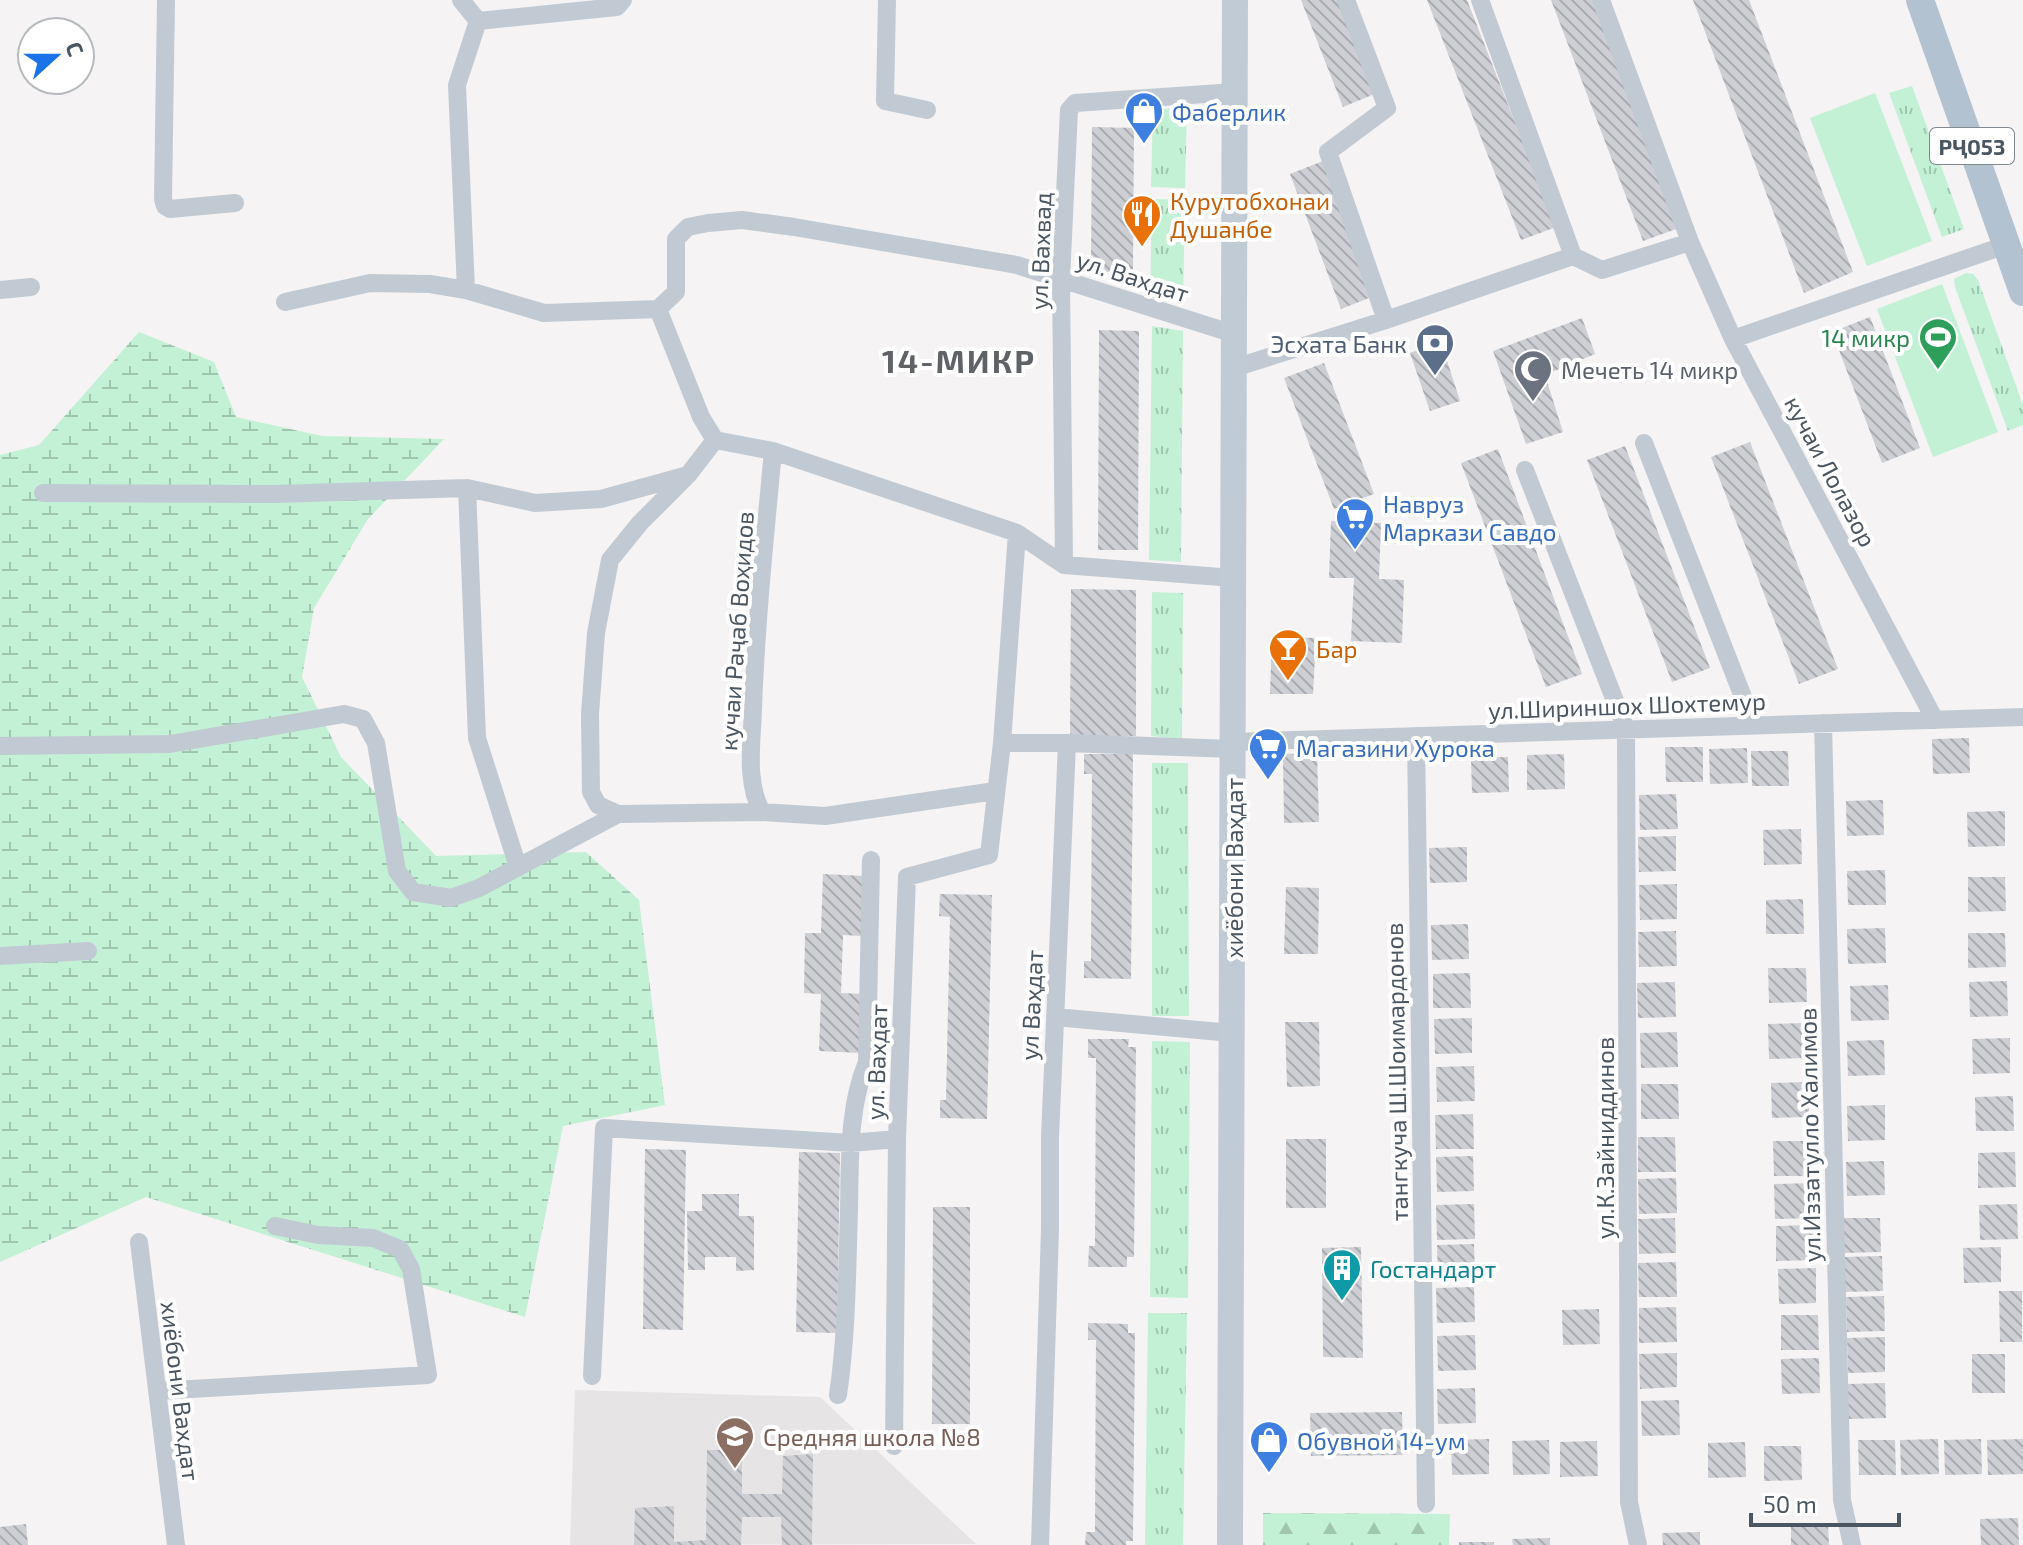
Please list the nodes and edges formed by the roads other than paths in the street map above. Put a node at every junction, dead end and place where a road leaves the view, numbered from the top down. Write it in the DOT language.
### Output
graph roads {
  1 [pos="166,0"];
  2 [pos="461,0"];
  3 [pos="623,0"];
  4 [pos="887,0"];
  5 [pos="1235,0"];
  6 [pos="1346,0"];
  7 [pos="1480,0"];
  8 [pos="1601,0"];
  9 [pos="1920,0"];
  10 [pos="478,21"];
  11 [pos="1235,92"];
  12 [pos="927,110"];
  13 [pos="235,203"];
  14 [pos="1690,242"];
  15 [pos="2006,245"];
  16 [pos="1573,256"];
  17 [pos="1061,279"];
  18 [pos="31,287"];
  19 [pos="0,290"];
  20 [pos="466,290"];
  21 [pos="2023,292"];
  22 [pos="285,302"];
  23 [pos="658,309"];
  24 [pos="1391,318"];
  25 [pos="1234,334"];
  26 [pos="1733,339"];
  27 [pos="1234,368"];
  28 [pos="715,440"];
  29 [pos="1644,443"];
  30 [pos="773,451"];
  31 [pos="1525,470"];
  32 [pos="688,475"];
  33 [pos="467,488"];
  34 [pos="43,493"];
  35 [pos="1017,533"];
  36 [pos="1064,565"];
  37 [pos="1234,578"];
  38 [pos="2023,717"];
  39 [pos="1935,720"];
  40 [pos="1823,723"];
  41 [pos="1754,725"];
  42 [pos="1626,729"];
  43 [pos="1416,736"];
  44 [pos="1002,743"];
  45 [pos="1067,743"];
  46 [pos="1233,745"];
  47 [pos="0,746"];
  48 [pos="995,791"];
  49 [pos="762,812"];
  50 [pos="618,814"];
  51 [pos="871,860"];
  52 [pos="518,867"];
  53 [pos="88,951"];
  54 [pos="0,956"];
  55 [pos="1055,1017"];
  56 [pos="1232,1033"];
  57 [pos="897,1139"];
  58 [pos="851,1143"];
  59 [pos="275,1226"];
  60 [pos="139,1242"];
  61 [pos="592,1376"];
  62 [pos="157,1391"];
  63 [pos="838,1395"];
  64 [pos="894,1446"];
  65 [pos="1426,1504"];
  66 [pos="176,1545"];
  67 [pos="1040,1545"];
  68 [pos="1230,1545"];
  69 [pos="1638,1545"];
  70 [pos="1852,1545"];
  1 -- 13 [label="street"];
  2 -- 10 [label="street"];
  3 -- 10 [label="street"];
  4 -- 12 [label="street"];
  5 -- 11 [label="main road, хиёбони Ваҳдат"];
  6 -- 24 [label="street"];
  7 -- 16 [label="street"];
  8 -- 14 [label="street, кучаи Лолазор"];
  9 -- 15 [label="main road, РҶ053"];
  10 -- 20 [label="street"];
  11 -- 17 [label="street, ул. Вахвад"];
  11 -- 25 [label="main road, хиёбони Ваҳдат"];
  14 -- 16 [label="street"];
  14 -- 26 [label="street, кучаи Лолазор"];
  15 -- 21 [label="main road, РҶ053"];
  15 -- 26 [label="street"];
  16 -- 24 [label="street"];
  17 -- 23 [label="street, ул. Вахдат"];
  17 -- 25 [label="street, ул. Вахдат"];
  17 -- 36 [label="street, ул. Вахвад"];
  18 -- 19 [label="street"];
  20 -- 22 [label="street"];
  20 -- 23 [label="street"];
  23 -- 28 [label="street"];
  24 -- 27 [label="street"];
  25 -- 27 [label="main road, хиёбони Ваҳдат"];
  26 -- 39 [label="street, кучаи Лолазор"];
  27 -- 37 [label="main road, хиёбони Ваҳдат"];
  28 -- 30 [label="street"];
  28 -- 32 [label="street"];
  29 -- 41 [label="street"];
  30 -- 35 [label="street"];
  30 -- 49 [label="street, кучаи Раҷаб Воҳидов"];
  31 -- 42 [label="street"];
  32 -- 33 [label="street"];
  32 -- 50 [label="street"];
  33 -- 34 [label="street"];
  33 -- 52 [label="street"];
  35 -- 36 [label="street"];
  35 -- 44 [label="street"];
  36 -- 37 [label="street"];
  37 -- 46 [label="main road, хиёбони Ваҳдат"];
  38 -- 39 [label="street, ул.Шириншох Шохтемур"];
  39 -- 40 [label="street, ул.Шириншох Шохтемур"];
  40 -- 41 [label="street, ул.Шириншох Шохтемур"];
  40 -- 70 [label="street, ул.Иззатулло Халимов"];
  41 -- 42 [label="street, ул.Шириншох Шохтемур"];
  42 -- 43 [label="street, ул.Шириншох Шохтемур"];
  42 -- 69 [label="street, ул.К.Зайниддинов"];
  43 -- 46 [label="street, ул.Шириншох Шохтемур"];
  43 -- 65 [label="street, тангкуча Ш.Шоимардонов"];
  44 -- 45 [label="street"];
  44 -- 48 [label="street, ул. Вахдат"];
  45 -- 46 [label="street"];
  45 -- 55 [label="street, ул Ваҳдат"];
  46 -- 56 [label="main road, хиёбони Ваҳдат"];
  47 -- 52 [label="street"];
  48 -- 49 [label="street"];
  48 -- 57 [label="street, ул. Вахдат"];
  49 -- 50 [label="street"];
  50 -- 52 [label="street"];
  51 -- 58 [label="street"];
  53 -- 54 [label="street"];
  55 -- 56 [label="street"];
  55 -- 67 [label="street, ул Ваҳдат"];
  56 -- 68 [label="main road, хиёбони Ваҳдат"];
  57 -- 58 [label="street"];
  57 -- 64 [label="street, ул. Вахдат"];
  58 -- 61 [label="street"];
  58 -- 63 [label="street"];
  59 -- 62 [label="street"];
  60 -- 62 [label="street, хиёбони Вахдат"];
  62 -- 66 [label="street, хиёбони Вахдат"];
}
